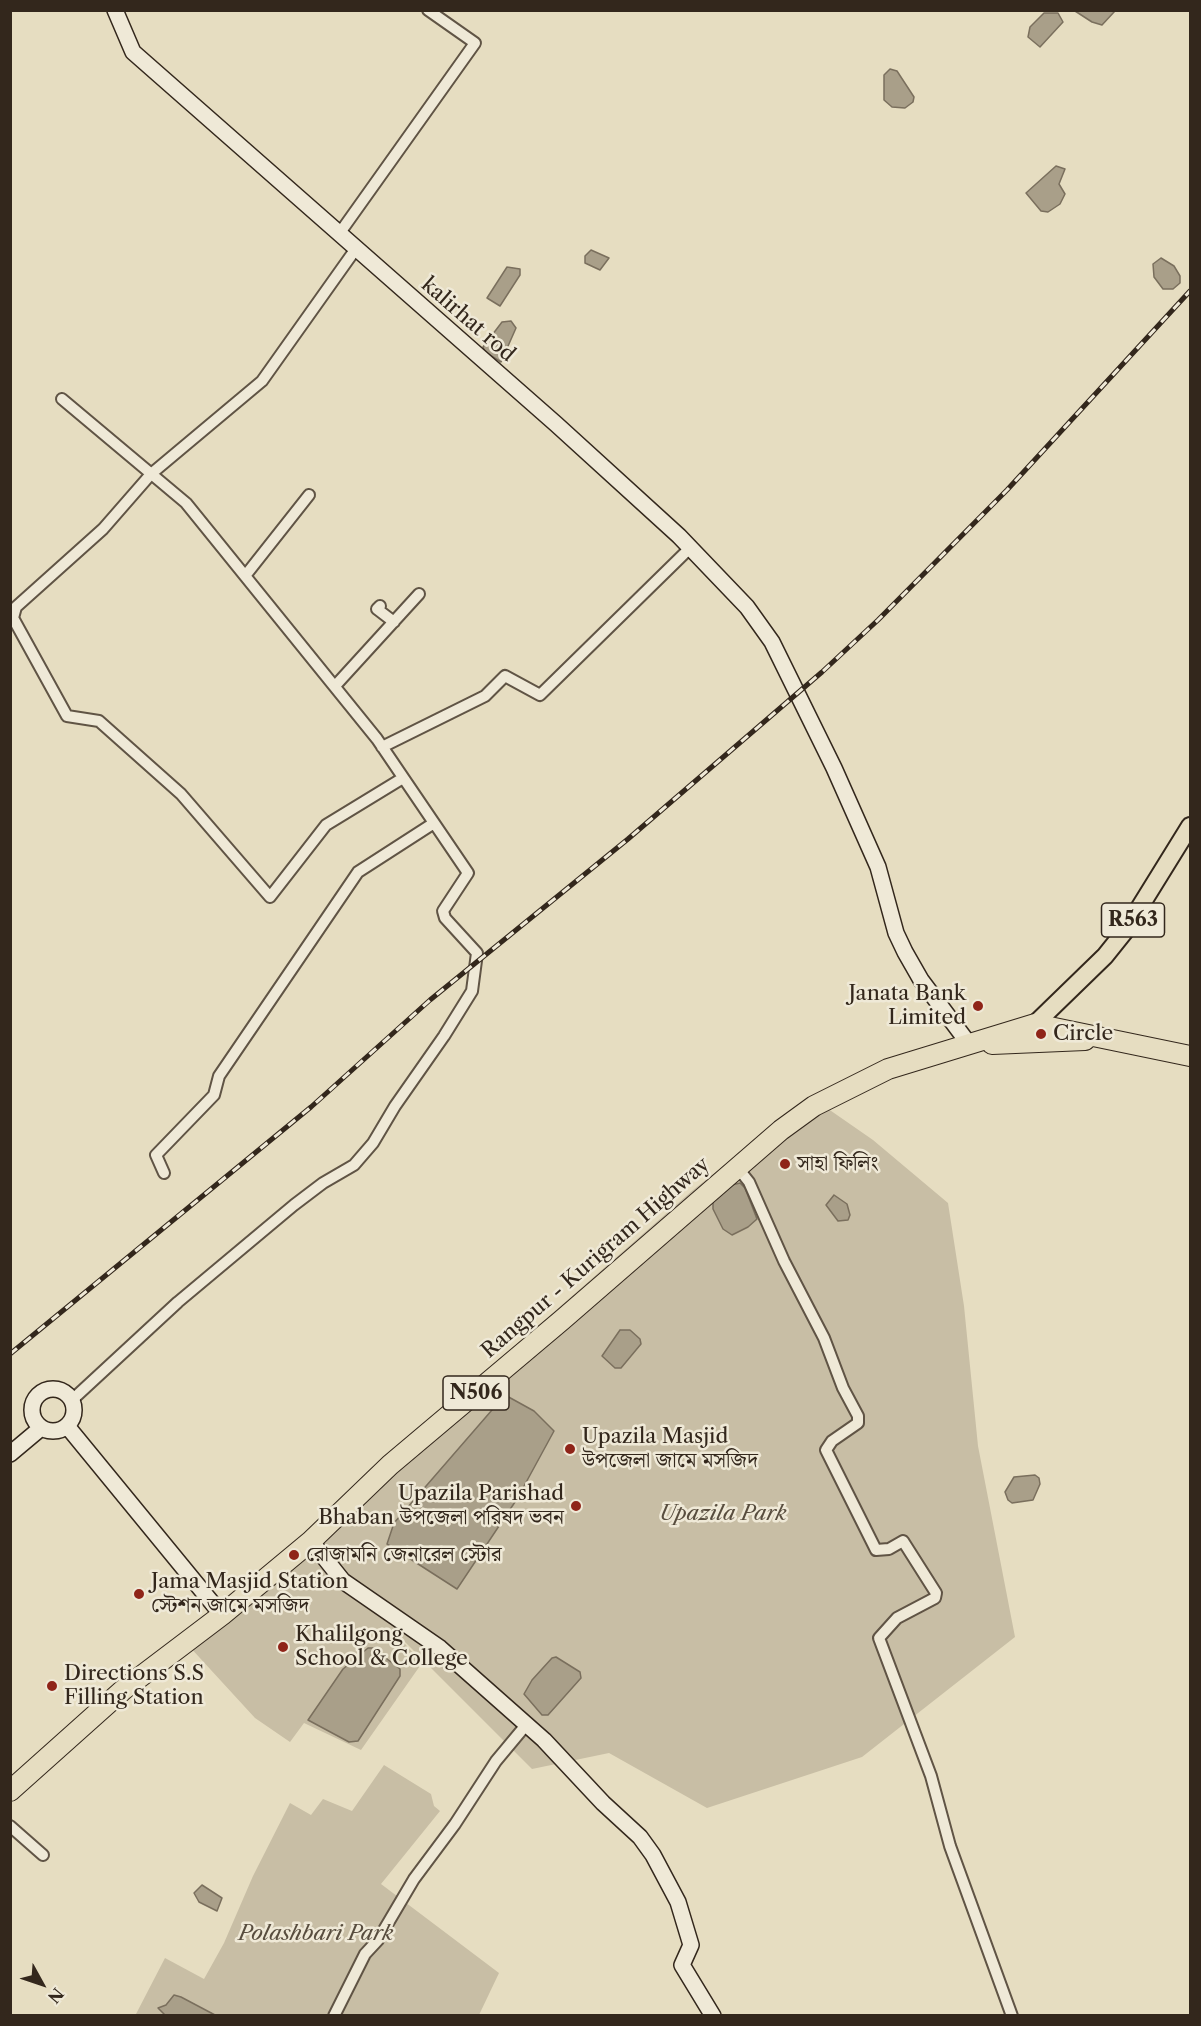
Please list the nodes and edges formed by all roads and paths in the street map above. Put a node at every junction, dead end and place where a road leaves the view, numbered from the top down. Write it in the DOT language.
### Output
graph roads {
  1 [pos="115,10"];
  2 [pos="428,10"];
  3 [pos="339,234"];
  4 [pos="355,250"];
  5 [pos="62,399"];
  6 [pos="151,474"];
  7 [pos="309,495"];
  8 [pos="690,548"];
  9 [pos="245,576"];
  10 [pos="419,594"];
  11 [pos="380,606"];
  12 [pos="13,609"];
  13 [pos="394,622"];
  14 [pos="335,686"];
  15 [pos="382,747"];
  16 [pos="403,778"];
  17 [pos="434,823"];
  18 [pos="1191,826"];
  19 [pos="1046,1031"];
  20 [pos="969,1044"];
  21 [pos="1191,1056"];
  22 [pos="737,1167"];
  23 [pos="164,1173"];
  24 [pos="72,1400"];
  25 [pos="67,1426"];
  26 [pos="41,1428"];
  27 [pos="10,1454"];
  28 [pos="311,1541"];
  29 [pos="222,1615"];
  30 [pos="526,1725"];
  31 [pos="10,1791"];
  32 [pos="10,1826"];
  33 [pos="43,1855"];
  34 [pos="334,2016"];
  35 [pos="713,2016"];
  36 [pos="1012,2016"];
  1 -- 3 [label="street, kalirhat rod"];
  2 -- 3 [label="street"];
  3 -- 4 [label="street, kalirhat rod"];
  4 -- 6 [label="street"];
  4 -- 8 [label="street, kalirhat rod"];
  5 -- 6 [label="street"];
  6 -- 9 [label="street"];
  6 -- 12 [label="street"];
  7 -- 9 [label="street"];
  8 -- 15 [label="street"];
  8 -- 20 [label="street, kalirhat rod"];
  9 -- 14 [label="street"];
  10 -- 13 [label="street"];
  11 -- 13 [label="street"];
  12 -- 16 [label="street"];
  13 -- 14 [label="street"];
  14 -- 15 [label="street"];
  15 -- 16 [label="street"];
  16 -- 17 [label="street"];
  17 -- 23 [label="street"];
  17 -- 24 [label="street"];
  18 -- 19 [label="main road, R563"];
  19 -- 20 [label="highway, N506"];
  19 -- 20 [label="highway, N506"];
  19 -- 21 [label="highway, N506"];
  20 -- 22 [label="highway, Rangpur - Kurigram Highway / N506"];
  22 -- 28 [label="highway, Rangpur - Kurigram Highway / N506"];
  22 -- 36 [label="street"];
  24 -- 25 [label="street"];
  24 -- 26 [label="street"];
  25 -- 26 [label="street"];
  25 -- 29 [label="street"];
  26 -- 27 [label="street"];
  28 -- 29 [label="highway, Rangpur - Kurigram Highway / N506"];
  28 -- 30 [label="street"];
  29 -- 31 [label="highway, Rangpur - Kurigram Highway / N506"];
  30 -- 34 [label="street"];
  30 -- 35 [label="street"];
  32 -- 33 [label="street"];
}
